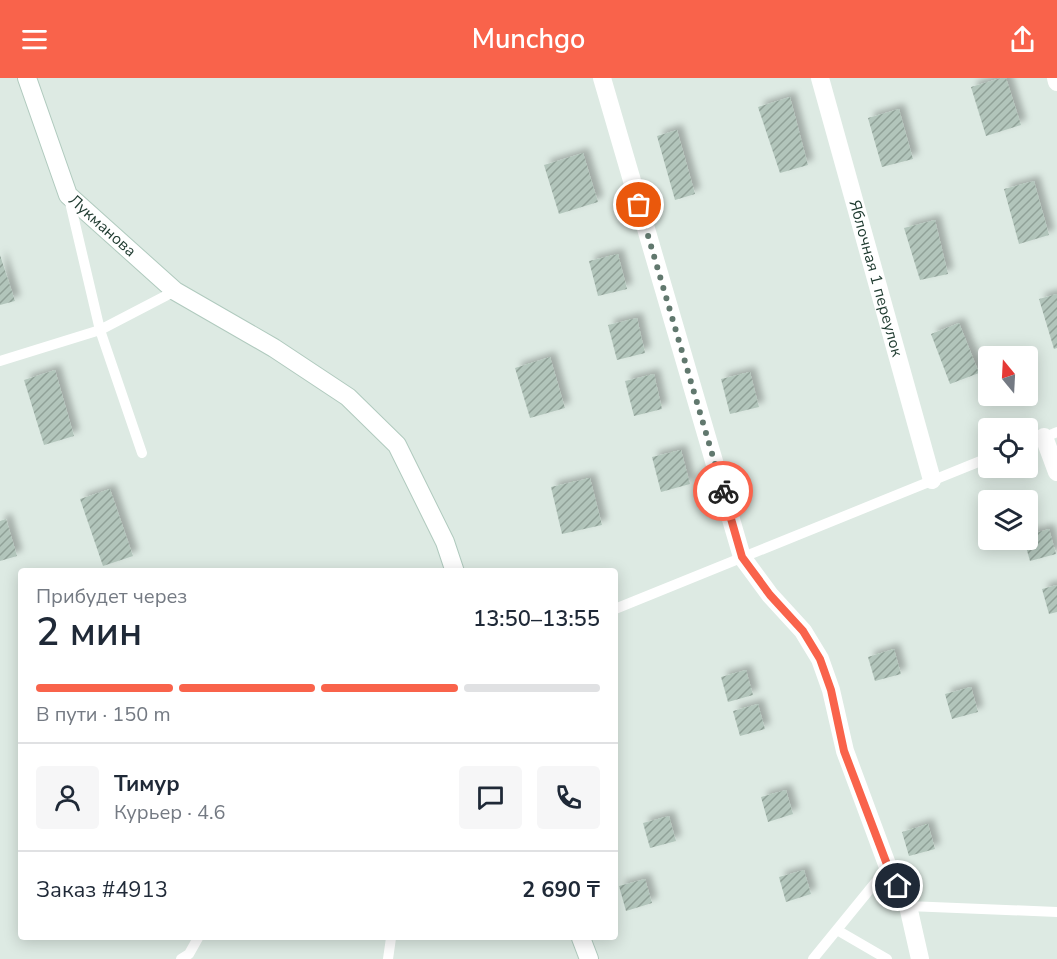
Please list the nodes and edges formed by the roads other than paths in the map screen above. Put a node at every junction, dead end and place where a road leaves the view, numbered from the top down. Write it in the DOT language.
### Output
graph roads {
  1 [pos="27,78"];
  2 [pos="602,78"];
  3 [pos="820,78"];
  4 [pos="68,195"];
  5 [pos="175,291"];
  6 [pos="100,330"];
  7 [pos="0,361"];
  8 [pos="1043,438"];
  9 [pos="142,453"];
  10 [pos="978,462"];
  11 [pos="1057,472"];
  12 [pos="932,480"];
  13 [pos="742,557"];
  14 [pos="454,568"];
  15 [pos="618,608"];
  16 [pos="888,867"];
  17 [pos="908,906"];
  18 [pos="1057,912"];
  19 [pos="837,930"];
  20 [pos="197,940"];
  21 [pos="391,940"];
  22 [pos="582,940"];
  23 [pos="181,959"];
  24 [pos="388,959"];
  25 [pos="589,959"];
  26 [pos="813,959"];
  27 [pos="887,959"];
  28 [pos="920,959"];
  1 -- 4 [label="street, Лукманова"];
  2 -- 13 [label="street"];
  3 -- 12 [label="street, Яблочная 1 переулок"];
  4 -- 5 [label="street, Лукманова"];
  4 -- 6 [label="lane"];
  5 -- 6 [label="lane"];
  5 -- 14 [label="street, Лукманова"];
  6 -- 7 [label="lane"];
  6 -- 9 [label="lane"];
  8 -- 11 [label="street"];
  10 -- 12 [label="lane"];
  12 -- 13 [label="lane"];
  13 -- 15 [label="lane"];
  13 -- 16 [label="street"];
  16 -- 17 [label="street"];
  16 -- 19 [label="lane"];
  17 -- 18 [label="lane"];
  17 -- 28 [label="street"];
  19 -- 26 [label="lane"];
  19 -- 27 [label="lane"];
  20 -- 23 [label="lane"];
  21 -- 24 [label="lane"];
  22 -- 25 [label="street"];
}
